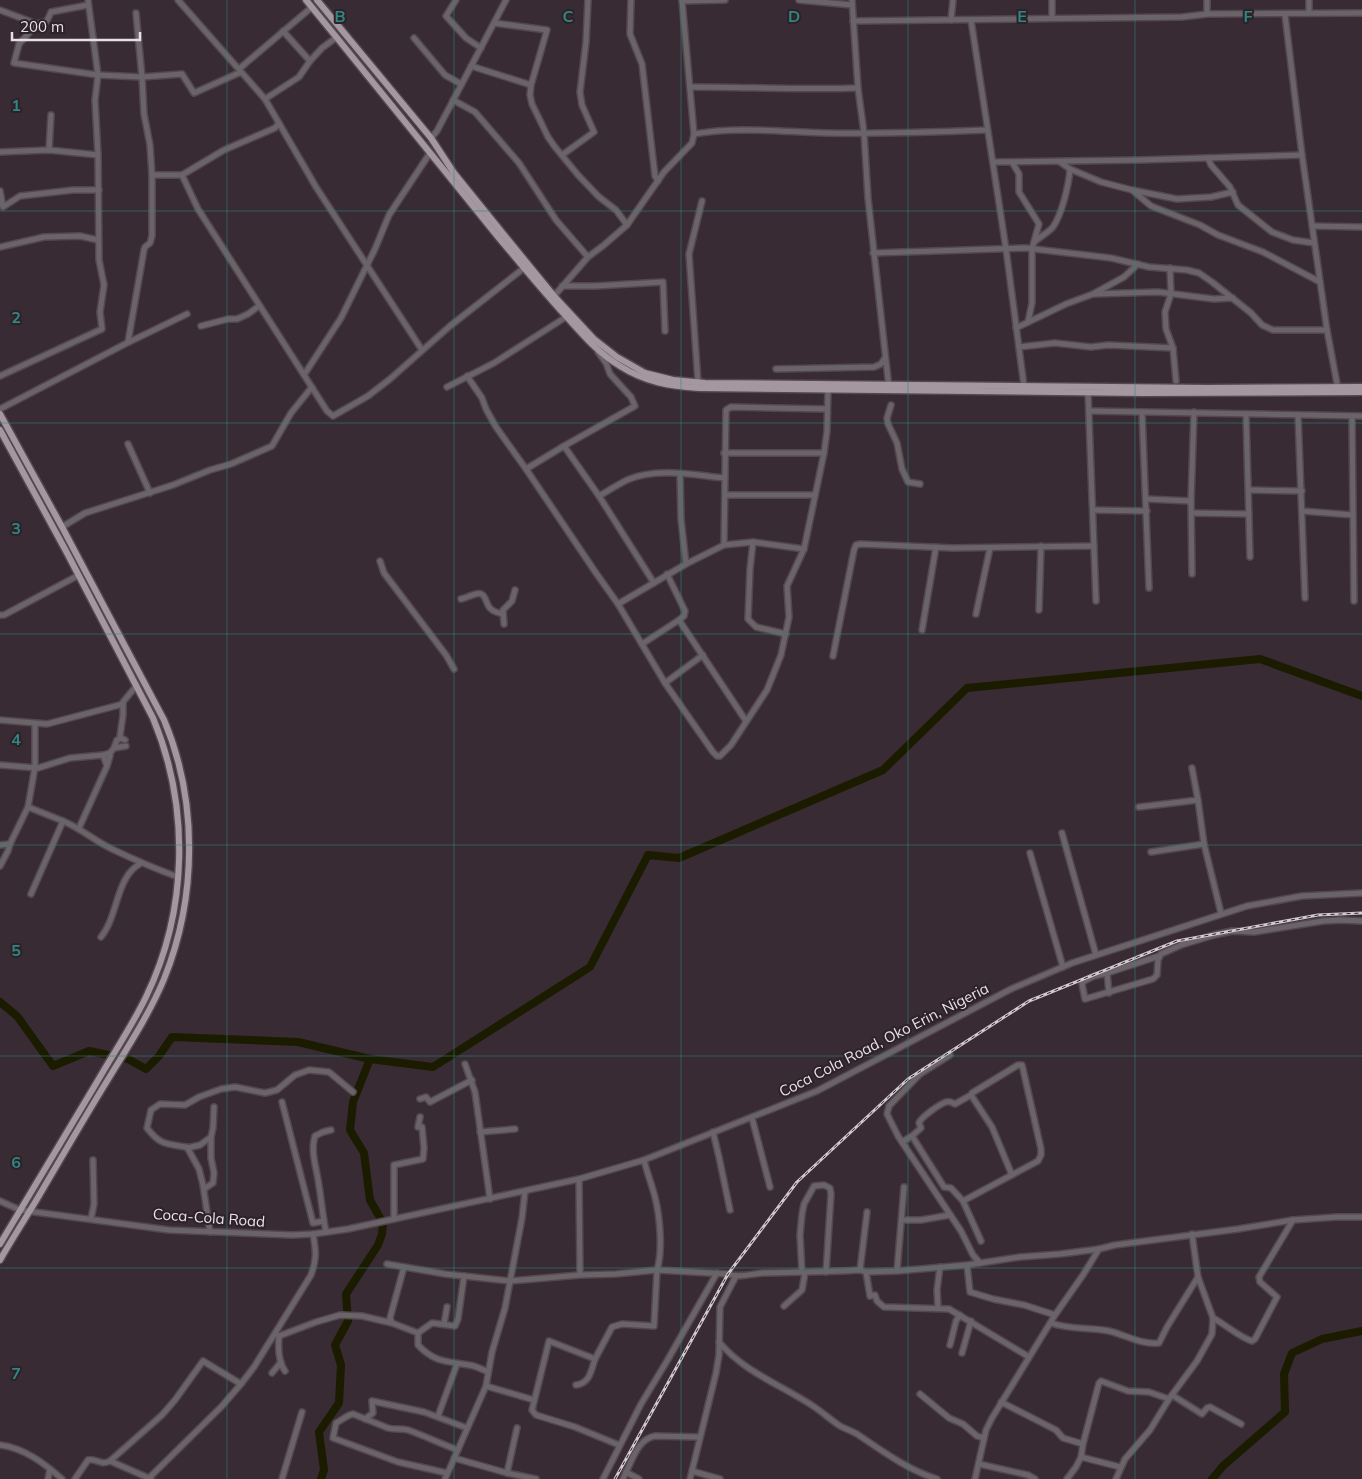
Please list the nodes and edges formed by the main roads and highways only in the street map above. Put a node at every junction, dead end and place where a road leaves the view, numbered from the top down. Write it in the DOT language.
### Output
graph roads {
  1 [pos="306,0"];
  2 [pos="317,0"];
  3 [pos="404,106"];
  4 [pos="398,111"];
  5 [pos="1362,387"];
  6 [pos="889,388"];
  7 [pos="1338,389"];
  8 [pos="1362,392"];
  9 [pos="0,414"];
  10 [pos="0,430"];
  11 [pos="0,1244"];
  12 [pos="0,1260"];
  1 -- 4 [label="main road"];
  2 -- 3 [label="main road"];
  3 -- 4 [label="main road"];
  3 -- 6 [label="main road"];
  4 -- 6 [label="main road"];
  5 -- 7 [label="main road"];
  6 -- 7 [label="main road"];
  6 -- 7 [label="main road"];
  7 -- 8 [label="main road"];
  9 -- 12 [label="main road"];
  10 -- 11 [label="main road"];
}
